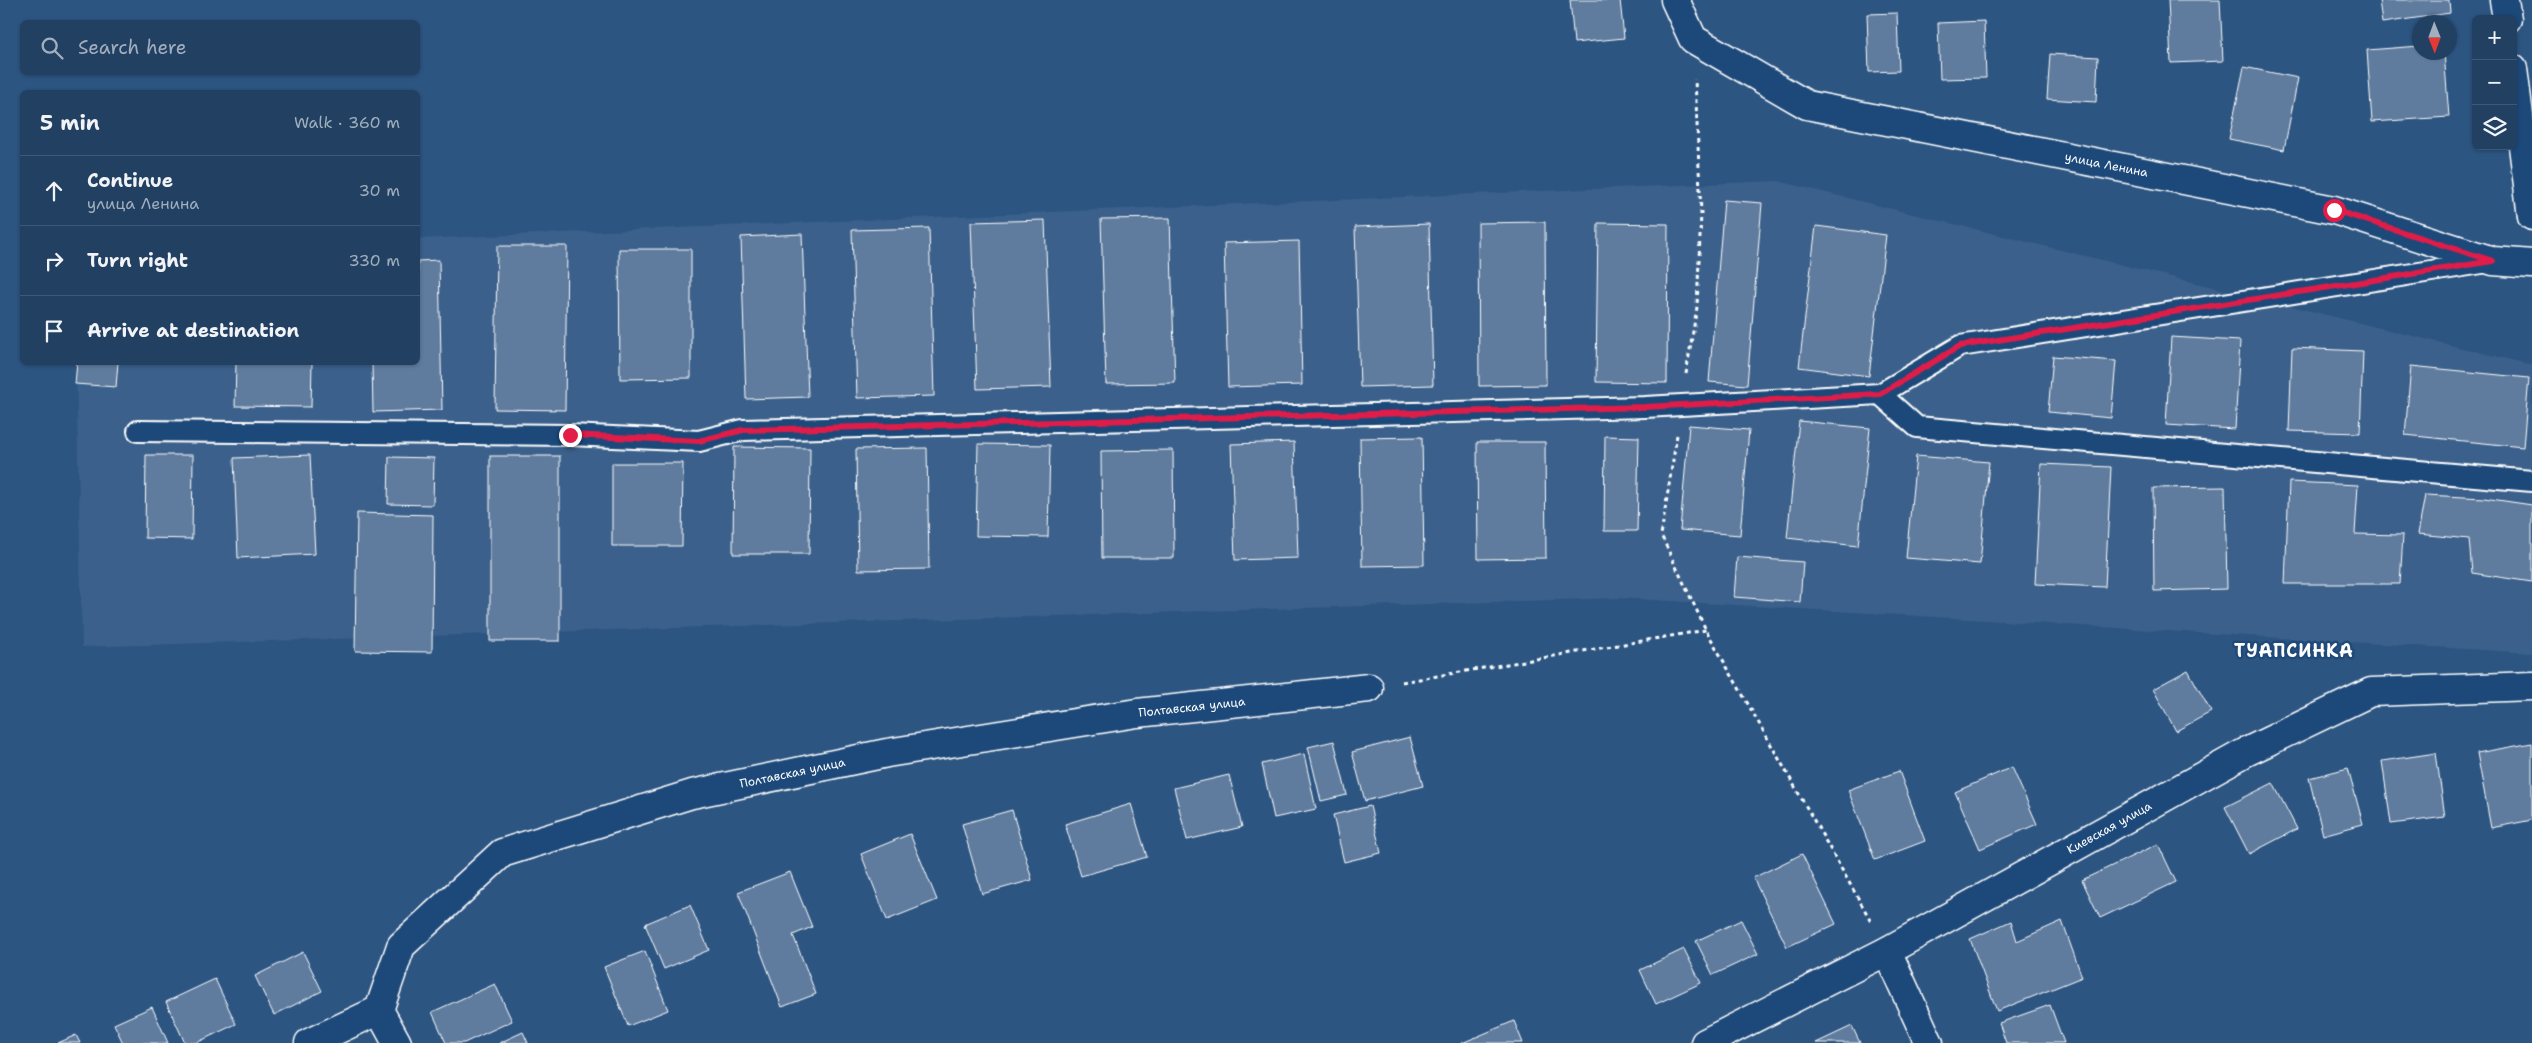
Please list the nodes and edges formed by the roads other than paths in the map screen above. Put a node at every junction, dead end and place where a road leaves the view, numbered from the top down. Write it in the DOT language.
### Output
graph roads {
  1 [pos="1675,0"];
  2 [pos="2504,0"];
  3 [pos="2506,15"];
  4 [pos="2517,100"];
  5 [pos="2532,216"];
  6 [pos="2493,261"];
  7 [pos="2532,264"];
  8 [pos="1880,394"];
  9 [pos="138,431"];
  10 [pos="2532,481"];
  11 [pos="2532,686"];
  12 [pos="1369,688"];
  13 [pos="1887,951"];
  14 [pos="379,1010"];
  15 [pos="309,1043"];
  16 [pos="397,1043"];
  17 [pos="1705,1043"];
  18 [pos="1929,1043"];
  1 -- 6 [label="street, улица Ленина"];
  2 -- 3 [label="street"];
  4 -- 5 [label="street"];
  6 -- 7 [label="street, улица Ленина"];
  6 -- 8 [label="lane"];
  8 -- 9 [label="lane"];
  8 -- 10 [label="lane"];
  11 -- 13 [label="street, Киевская улица"];
  12 -- 14 [label="street, Полтавская улица"];
  13 -- 17 [label="street, Киевская улица"];
  13 -- 18 [label="street"];
  14 -- 15 [label="street"];
  14 -- 16 [label="street"];
}
